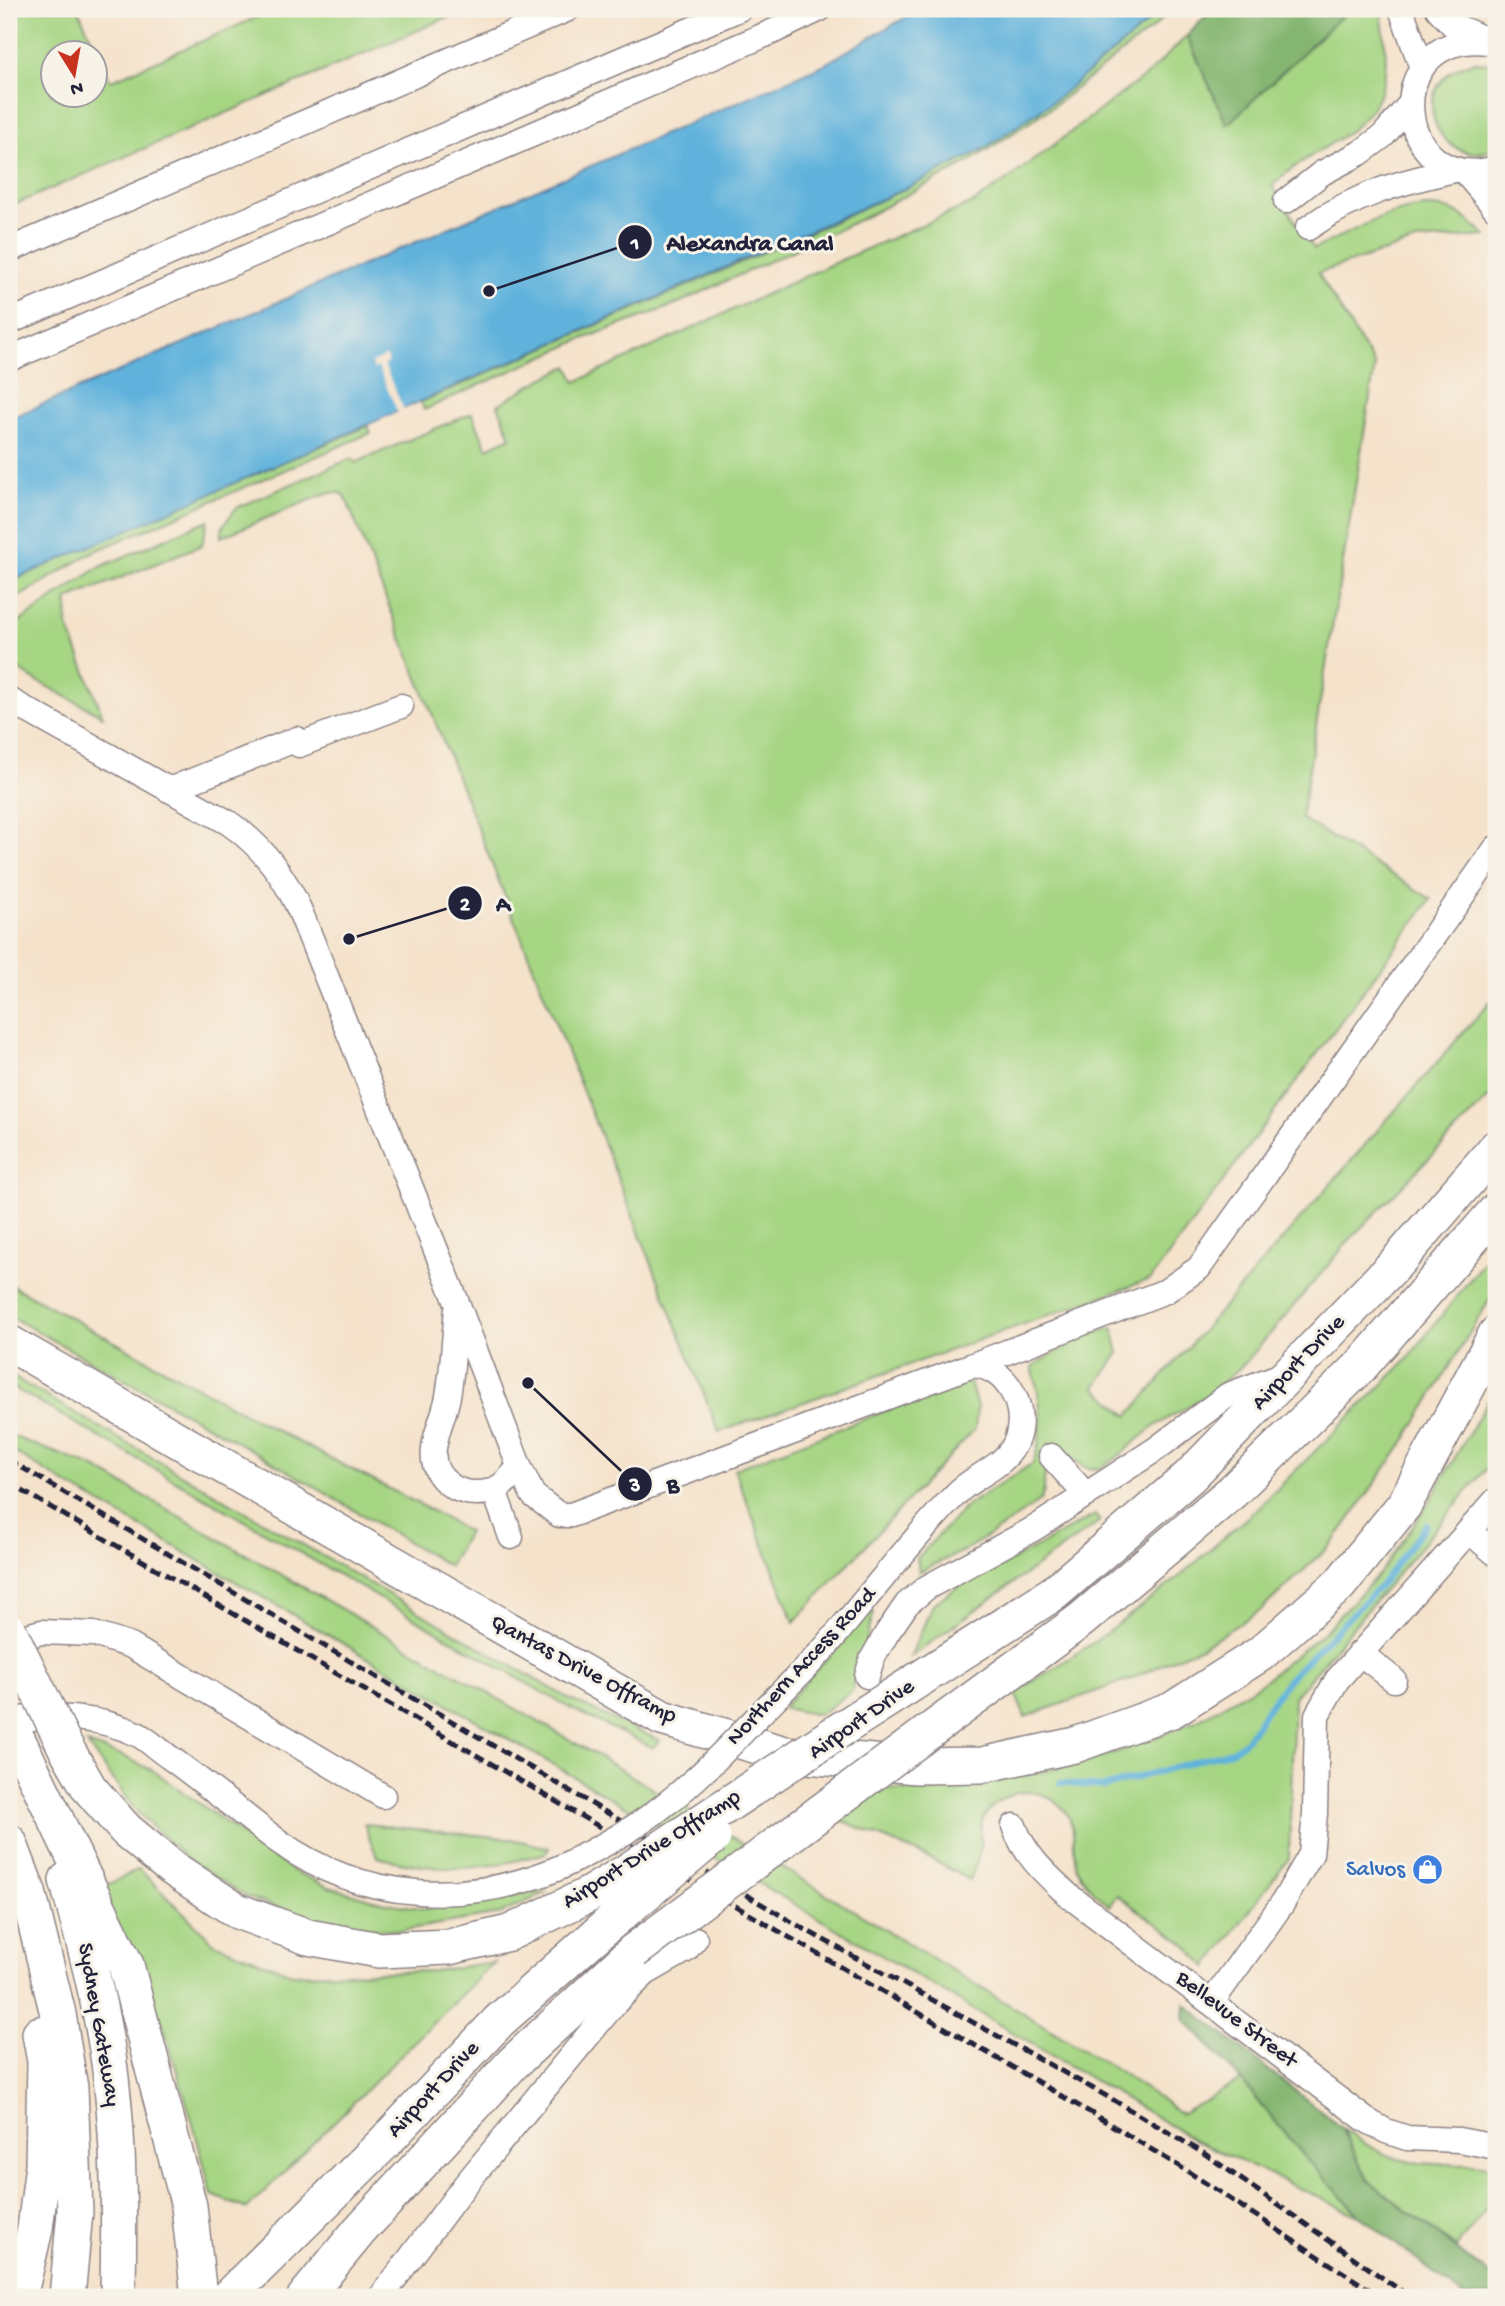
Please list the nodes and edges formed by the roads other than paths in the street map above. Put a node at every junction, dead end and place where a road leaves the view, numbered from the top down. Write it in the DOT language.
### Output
graph roads {
  1 [pos="568,9"];
  2 [pos="739,9"];
  3 [pos="820,9"];
  4 [pos="1401,9"];
  5 [pos="1438,9"];
  6 [pos="1496,43"];
  7 [pos="1422,68"];
  8 [pos="1410,104"];
  9 [pos="1496,168"];
  10 [pos="1459,171"];
  11 [pos="1286,201"];
  12 [pos="1496,209"];
  13 [pos="1308,228"];
  14 [pos="9,250"];
  15 [pos="9,322"];
  16 [pos="9,359"];
  17 [pos="9,700"];
  18 [pos="401,705"];
  19 [pos="177,795"];
  20 [pos="1496,848"];
  21 [pos="1496,1148"];
  22 [pos="1496,1211"];
  23 [pos="458,1305"];
  24 [pos="1496,1334"];
  25 [pos="9,1343"];
  26 [pos="973,1365"];
  27 [pos="1292,1372"];
  28 [pos="1051,1456"];
  29 [pos="519,1466"];
  30 [pos="494,1490"];
  31 [pos="1086,1495"];
  32 [pos="1496,1500"];
  33 [pos="1470,1532"];
  34 [pos="511,1537"];
  35 [pos="1496,1553"];
  36 [pos="9,1630"];
  37 [pos="9,1641"];
  38 [pos="1360,1653"];
  39 [pos="867,1676"];
  40 [pos="1394,1680"];
  41 [pos="9,1721"];
  42 [pos="843,1728"];
  43 [pos="27,1760"];
  44 [pos="383,1796"];
  45 [pos="1014,1826"];
  46 [pos="9,1842"];
  47 [pos="9,1874"];
  48 [pos="695,1939"];
  49 [pos="1212,2002"];
  50 [pos="1496,2147"];
  51 [pos="360,2230"];
  52 [pos="19,2297"];
  53 [pos="67,2297"];
  54 [pos="118,2297"];
  55 [pos="199,2297"];
  56 [pos="228,2297"];
  57 [pos="305,2297"];
  58 [pos="316,2297"];
  59 [pos="381,2297"];
  1 -- 14 [label="street"];
  2 -- 15 [label="street"];
  3 -- 16 [label="street"];
  4 -- 7 [label="street"];
  5 -- 6 [label="street"];
  6 -- 7 [label="street"];
  7 -- 8 [label="street"];
  8 -- 10 [label="street"];
  8 -- 11 [label="street"];
  9 -- 10 [label="street"];
  10 -- 12 [label="street"];
  10 -- 13 [label="street"];
  17 -- 19 [label="street"];
  18 -- 19 [label="street"];
  19 -- 23 [label="street"];
  20 -- 26 [label="street"];
  21 -- 27 [label="highway, Airport Drive"];
  22 -- 51 [label="highway, Airport Drive, bridge"];
  23 -- 29 [label="street"];
  23 -- 30 [label="street"];
  24 -- 25 [label="highway, Qantas Drive Offramp"];
  26 -- 29 [label="street"];
  26 -- 41 [label="street, Northern Access Road, bridge"];
  27 -- 31 [label="street"];
  27 -- 42 [label="highway, Airport Drive"];
  28 -- 31 [label="street"];
  29 -- 30 [label="street"];
  30 -- 34 [label="street"];
  31 -- 39 [label="street"];
  32 -- 33 [label="street"];
  33 -- 35 [label="street"];
  33 -- 38 [label="street"];
  36 -- 42 [label="highway, Airport Drive Offramp, bridge"];
  37 -- 44 [label="street"];
  38 -- 40 [label="street"];
  38 -- 49 [label="street"];
  41 -- 43 [label="highway"];
  42 -- 56 [label="highway, Airport Drive, bridge"];
  43 -- 54 [label="highway, Sydney Gateway"];
  43 -- 55 [label="highway"];
  45 -- 49 [label="street, Bellevue Street"];
  46 -- 53 [label="highway, Sydney Gateway"];
  47 -- 52 [label="highway"];
  48 -- 59 [label="street"];
  49 -- 50 [label="street, Bellevue Street"];
  51 -- 57 [label="highway"];
  51 -- 58 [label="highway"];
}
